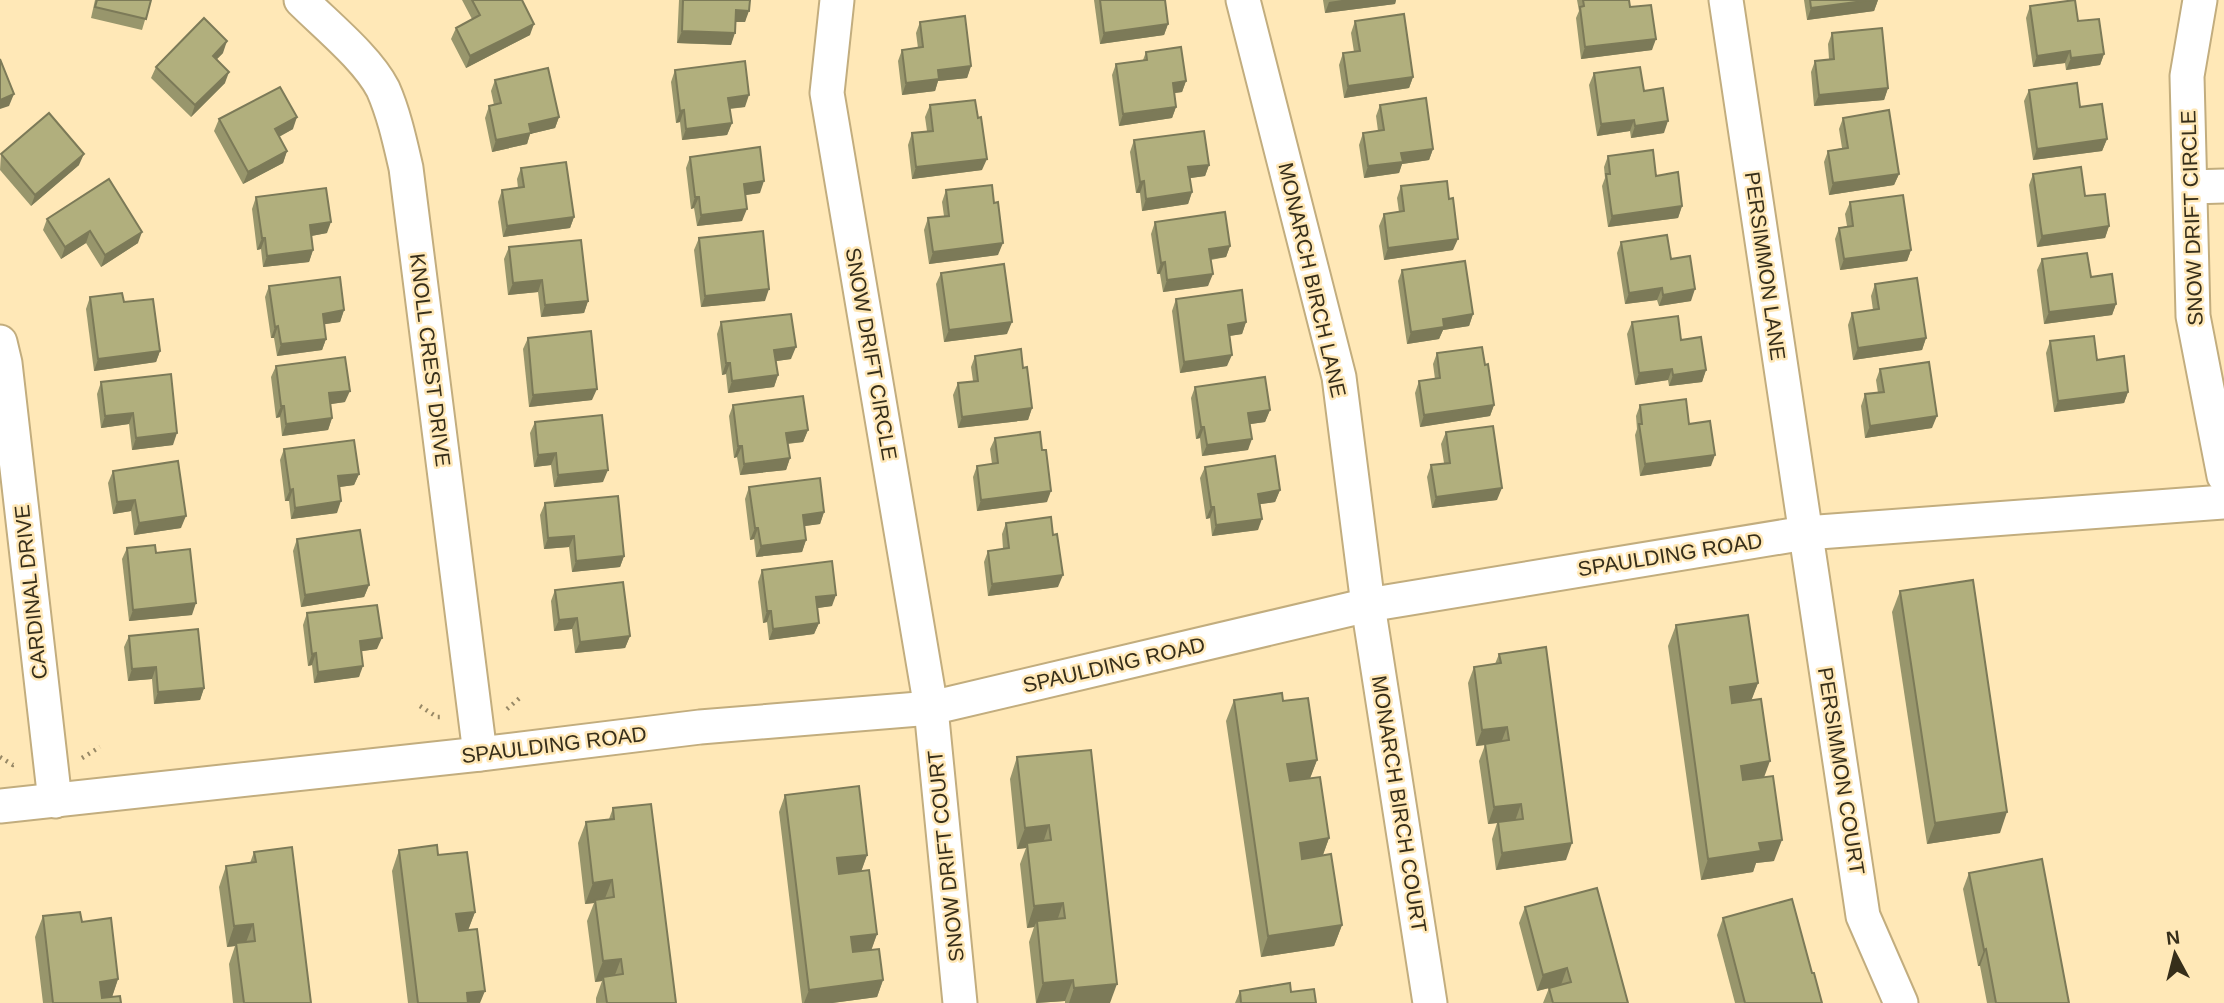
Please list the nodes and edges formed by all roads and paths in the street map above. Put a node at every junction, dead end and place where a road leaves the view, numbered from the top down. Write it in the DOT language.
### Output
graph roads {
  1 [pos="301,0"];
  2 [pos="836,0"];
  3 [pos="1243,0"];
  4 [pos="1726,0"];
  5 [pos="2200,0"];
  6 [pos="2224,186"];
  7 [pos="2191,187"];
  8 [pos="0,342"];
  9 [pos="2224,476"];
  10 [pos="2224,502"];
  11 [pos="1805,533"];
  12 [pos="1368,605"];
  13 [pos="931,708"];
  14 [pos="480,754"];
  15 [pos="55,801"];
  16 [pos="0,806"];
  17 [pos="960,1003"];
  18 [pos="1430,1003"];
  19 [pos="1901,1003"];
  1 -- 14 [label="street, KNOLL CREST DRIVE"];
  2 -- 13 [label="street, SNOW DRIFT CIRCLE"];
  3 -- 12 [label="street, MONARCH BIRCH LANE"];
  4 -- 11 [label="street, PERSIMMON LANE"];
  5 -- 7 [label="street, SNOW DRIFT CIRCLE"];
  6 -- 7 [label="street"];
  7 -- 9 [label="street, SNOW DRIFT CIRCLE"];
  8 -- 15 [label="street, CARDINAL DRIVE"];
  10 -- 11 [label="street, SPAULDING ROAD"];
  11 -- 12 [label="street, SPAULDING ROAD"];
  11 -- 19 [label="street, PERSIMMON COURT"];
  12 -- 13 [label="street, SPAULDING ROAD"];
  12 -- 18 [label="street, MONARCH BIRCH COURT"];
  13 -- 14 [label="street, SPAULDING ROAD"];
  13 -- 17 [label="street, SNOW DRIFT COURT"];
  14 -- 15 [label="street, SPAULDING ROAD"];
  15 -- 16 [label="street, SPAULDING ROAD"];
}
